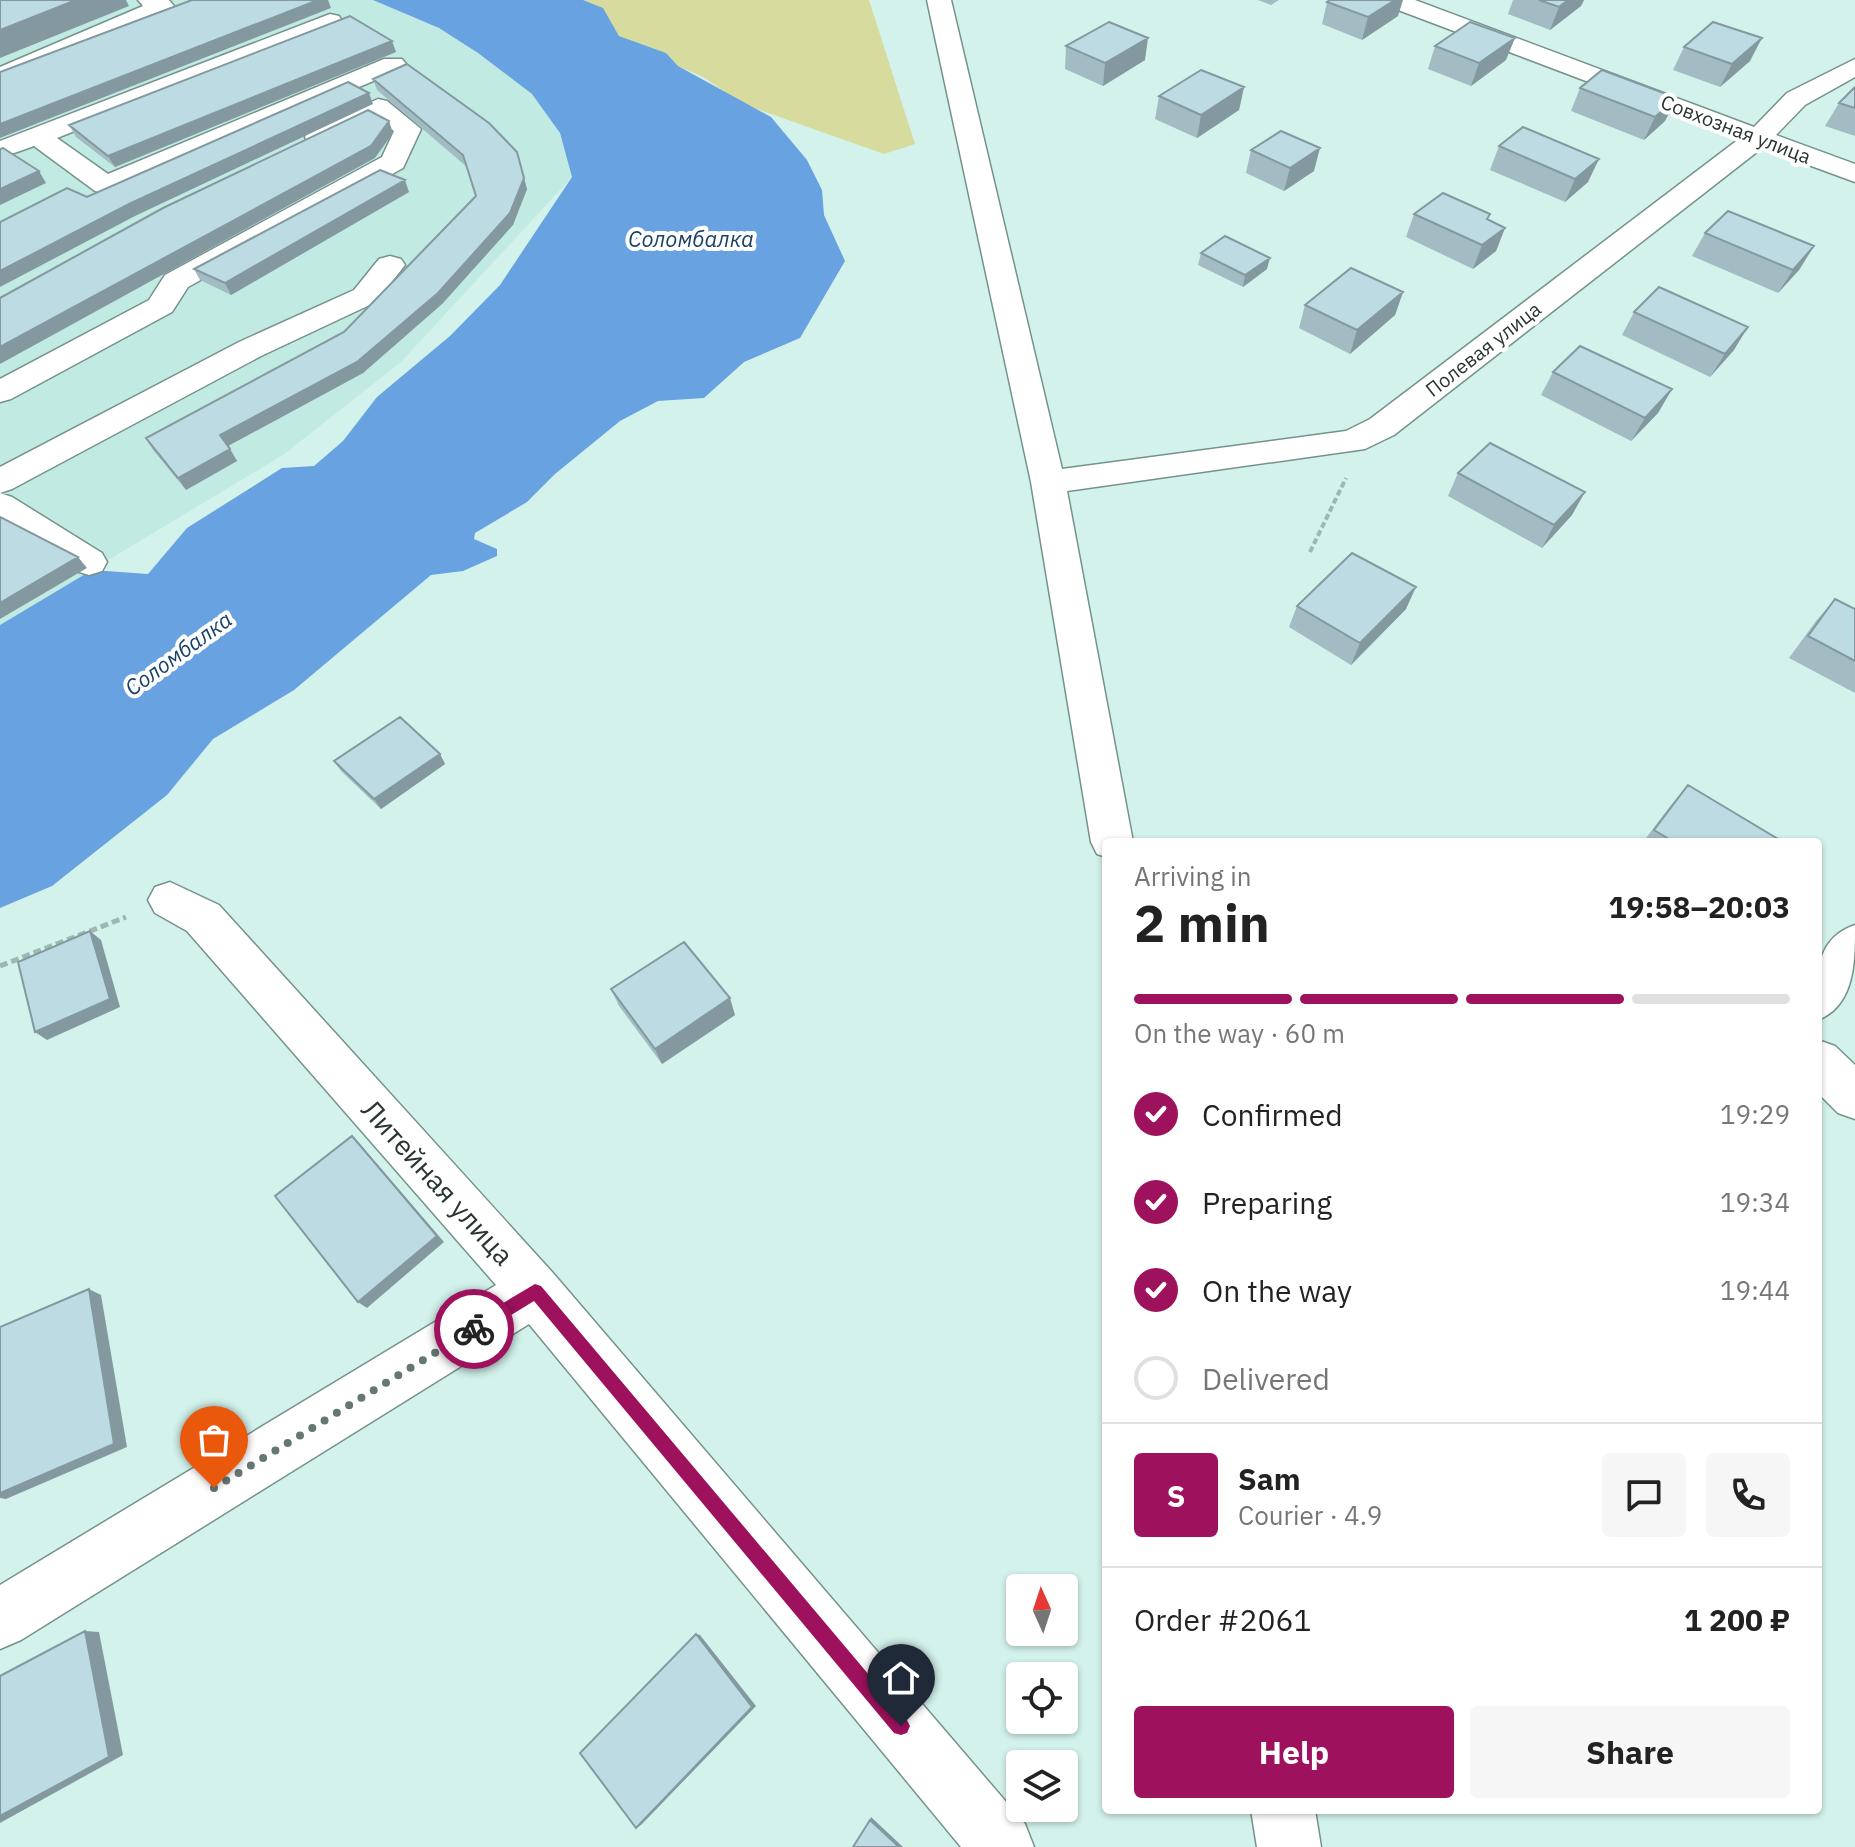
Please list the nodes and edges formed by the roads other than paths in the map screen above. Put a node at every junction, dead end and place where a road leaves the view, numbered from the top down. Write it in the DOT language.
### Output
graph roads {
  1 [pos="939,0"];
  2 [pos="1393,0"];
  3 [pos="164,2"];
  4 [pos="330,21"];
  5 [pos="393,64"];
  6 [pos="1855,67"];
  7 [pos="0,76"];
  8 [pos="37,136"];
  9 [pos="1759,137"];
  10 [pos="297,147"];
  11 [pos="0,150"];
  12 [pos="1855,174"];
  13 [pos="92,175"];
  14 [pos="65,189"];
  15 [pos="390,265"];
  16 [pos="0,392"];
  17 [pos="0,481"];
  18 [pos="1048,482"];
  19 [pos="0,505"];
  20 [pos="89,562"];
  21 [pos="1111,838"];
  22 [pos="170,900"];
  23 [pos="1855,944"];
  24 [pos="1822,994"];
  25 [pos="1822,1065"];
  26 [pos="1855,1097"];
  27 [pos="535,1291"];
  28 [pos="0,1619"];
  29 [pos="1284,1814"];
  30 [pos="1002,1847"];
  31 [pos="1289,1847"];
  1 -- 18 [label="street"];
  2 -- 9 [label="street, Совхозная улица"];
  3 -- 7 [label="street"];
  4 -- 8 [label="street"];
  5 -- 13 [label="street"];
  6 -- 9 [label="street, Полевая улица"];
  8 -- 11 [label="street"];
  8 -- 13 [label="street"];
  9 -- 12 [label="street, Совхозная улица"];
  9 -- 18 [label="street, Полевая улица"];
  10 -- 16 [label="street"];
  13 -- 14 [label="street"];
  15 -- 17 [label="street"];
  18 -- 21 [label="street"];
  19 -- 20 [label="street"];
  22 -- 27 [label="street, Литейная улица"];
  23 -- 24 [label="street"];
  25 -- 26 [label="street"];
  27 -- 28 [label="street"];
  27 -- 30 [label="street, Литейная улица"];
  29 -- 31 [label="street"];
}
